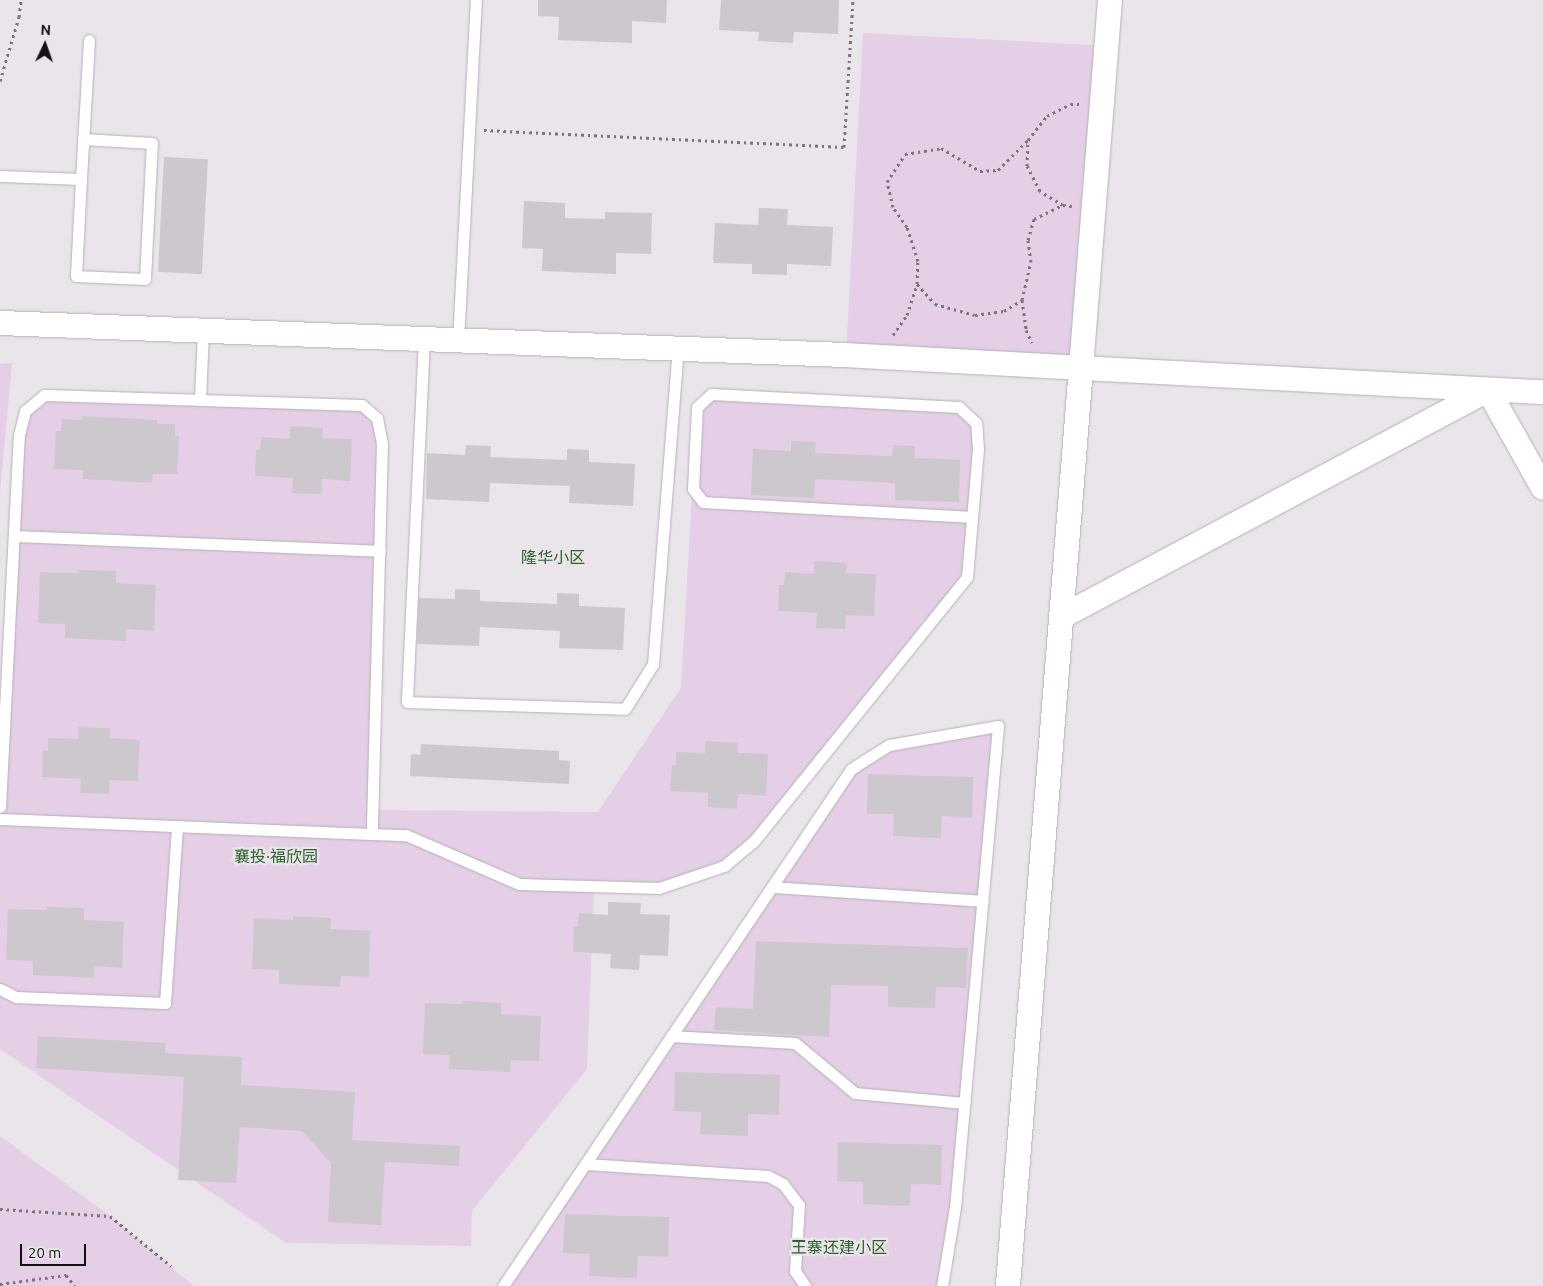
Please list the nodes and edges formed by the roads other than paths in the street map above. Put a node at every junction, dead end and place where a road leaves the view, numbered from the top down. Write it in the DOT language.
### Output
graph roads {
  1 [pos="476,0"];
  2 [pos="1110,0"];
  3 [pos="89,40"];
  4 [pos="83,139"];
  5 [pos="0,176"];
  6 [pos="81,179"];
  7 [pos="0,323"];
  8 [pos="203,331"];
  9 [pos="424,339"];
  10 [pos="458,341"];
  11 [pos="678,349"];
  12 [pos="1081,368"];
  13 [pos="1488,390"];
  14 [pos="1543,392"];
  15 [pos="200,400"];
  16 [pos="1543,488"];
  17 [pos="972,517"];
  18 [pos="14,536"];
  19 [pos="380,551"];
  20 [pos="1061,617"];
  21 [pos="0,806"];
  22 [pos="0,818"];
  23 [pos="177,826"];
  24 [pos="372,834"];
  25 [pos="772,887"];
  26 [pos="983,901"];
  27 [pos="0,989"];
  28 [pos="671,1036"];
  29 [pos="965,1104"];
  30 [pos="586,1164"];
  31 [pos="503,1286"];
  32 [pos="805,1286"];
  33 [pos="942,1286"];
  34 [pos="1008,1286"];
  1 -- 10 [label="lane"];
  2 -- 12 [label="street"];
  3 -- 4 [label="lane"];
  4 -- 6 [label="lane"];
  4 -- 6 [label="lane"];
  5 -- 6 [label="lane"];
  7 -- 8 [label="street"];
  8 -- 9 [label="street"];
  8 -- 15 [label="lane"];
  9 -- 10 [label="street"];
  9 -- 11 [label="lane"];
  10 -- 11 [label="street"];
  11 -- 12 [label="street"];
  12 -- 13 [label="street"];
  12 -- 20 [label="street"];
  13 -- 14 [label="street"];
  13 -- 16 [label="street"];
  13 -- 20 [label="street"];
  15 -- 18 [label="lane"];
  15 -- 19 [label="lane"];
  17 -- 17 [label="lane"];
  17 -- 24 [label="lane"];
  18 -- 19 [label="lane"];
  18 -- 21 [label="lane"];
  19 -- 24 [label="lane"];
  20 -- 34 [label="street"];
  22 -- 23 [label="lane"];
  23 -- 24 [label="lane"];
  23 -- 27 [label="lane"];
  25 -- 26 [label="lane"];
  25 -- 26 [label="lane"];
  25 -- 28 [label="lane"];
  26 -- 29 [label="lane"];
  28 -- 29 [label="lane"];
  28 -- 30 [label="lane"];
  29 -- 33 [label="lane"];
  30 -- 31 [label="lane"];
  30 -- 32 [label="lane"];
}
